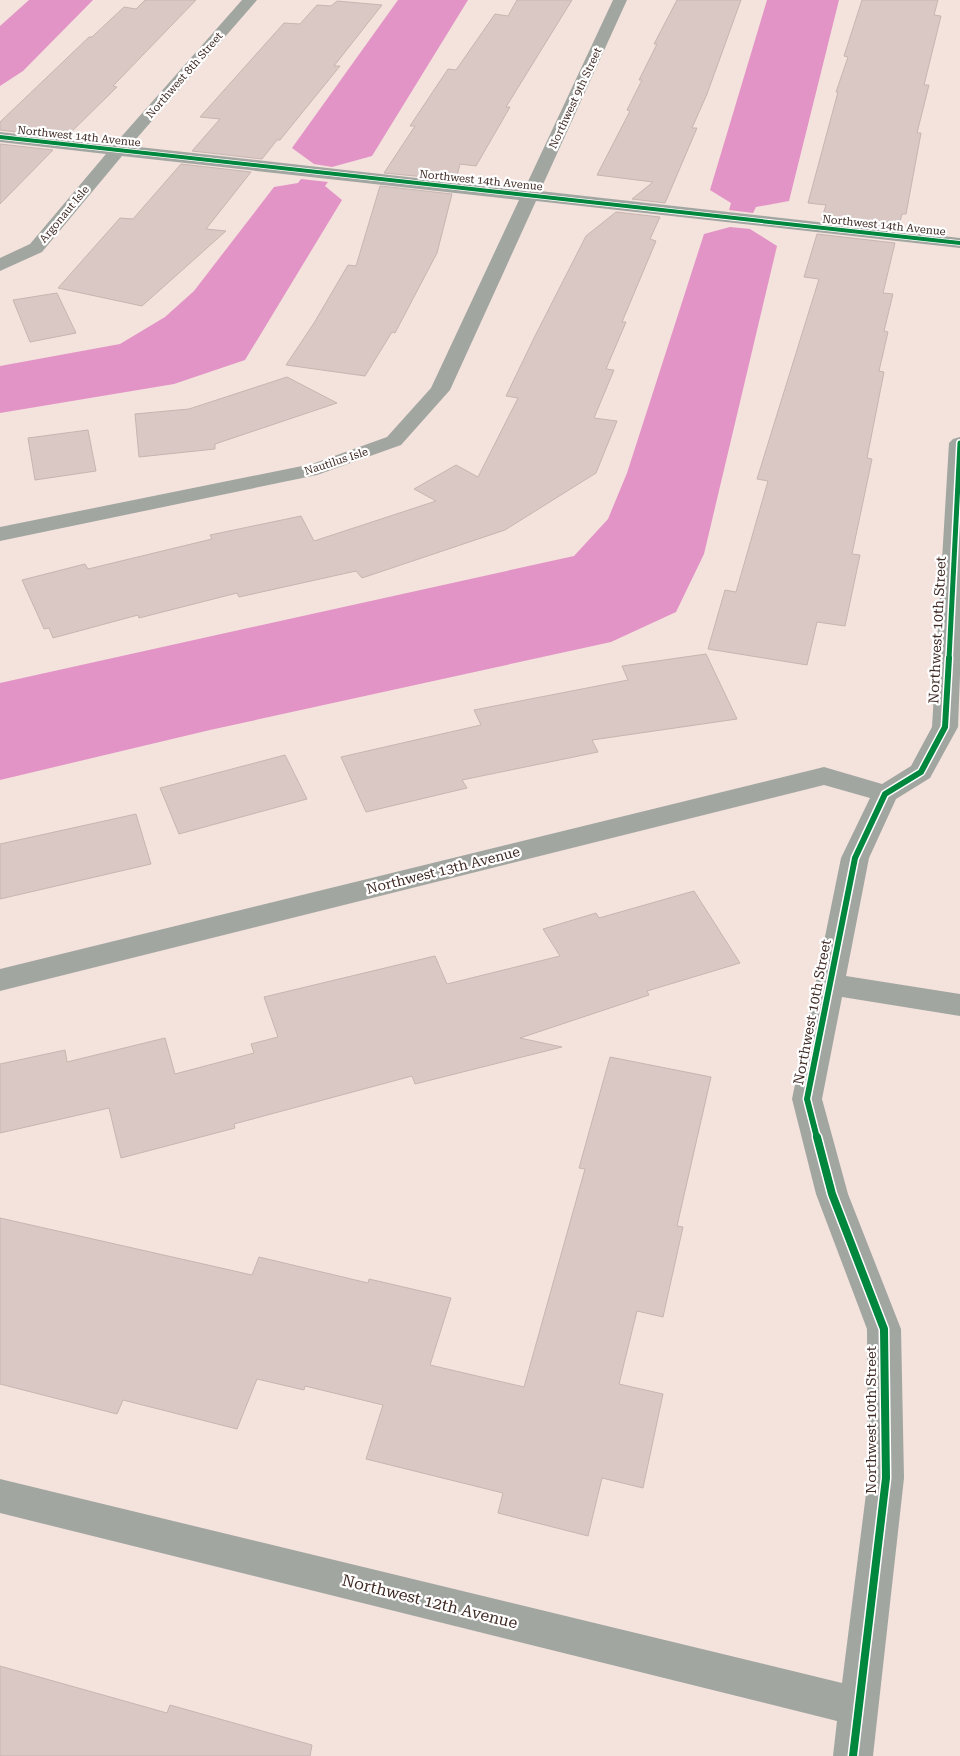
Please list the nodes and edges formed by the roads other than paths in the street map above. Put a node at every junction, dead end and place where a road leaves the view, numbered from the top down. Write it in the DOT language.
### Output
graph roads {
  1 [pos="250,0"];
  2 [pos="620,0"];
  3 [pos="0,137"];
  4 [pos="118,150"];
  5 [pos="530,195"];
  6 [pos="960,243"];
  7 [pos="0,265"];
  8 [pos="960,444"];
  9 [pos="0,534"];
  10 [pos="885,794"];
  11 [pos="0,980"];
  12 [pos="831,984"];
  13 [pos="960,1005"];
  14 [pos="0,1496"];
  15 [pos="859,1707"];
  16 [pos="853,1756"];
  1 -- 4 [label="street, Northwest 8th Street"];
  2 -- 5 [label="street, Northwest 9th Street"];
  3 -- 4 [label="street, Northwest 14th Avenue"];
  4 -- 5 [label="street, Northwest 14th Avenue"];
  4 -- 7 [label="street, Argonaut Isle"];
  5 -- 6 [label="street, Northwest 14th Avenue"];
  5 -- 9 [label="street, Nautilus Isle"];
  8 -- 10 [label="street, Northwest 10th Street"];
  10 -- 11 [label="street, Northwest 13th Avenue"];
  10 -- 12 [label="street, Northwest 10th Street"];
  12 -- 13 [label="street"];
  12 -- 15 [label="street, Northwest 10th Street"];
  14 -- 15 [label="street, Northwest 12th Avenue"];
  15 -- 16 [label="street, Northwest 10th Street"];
}
